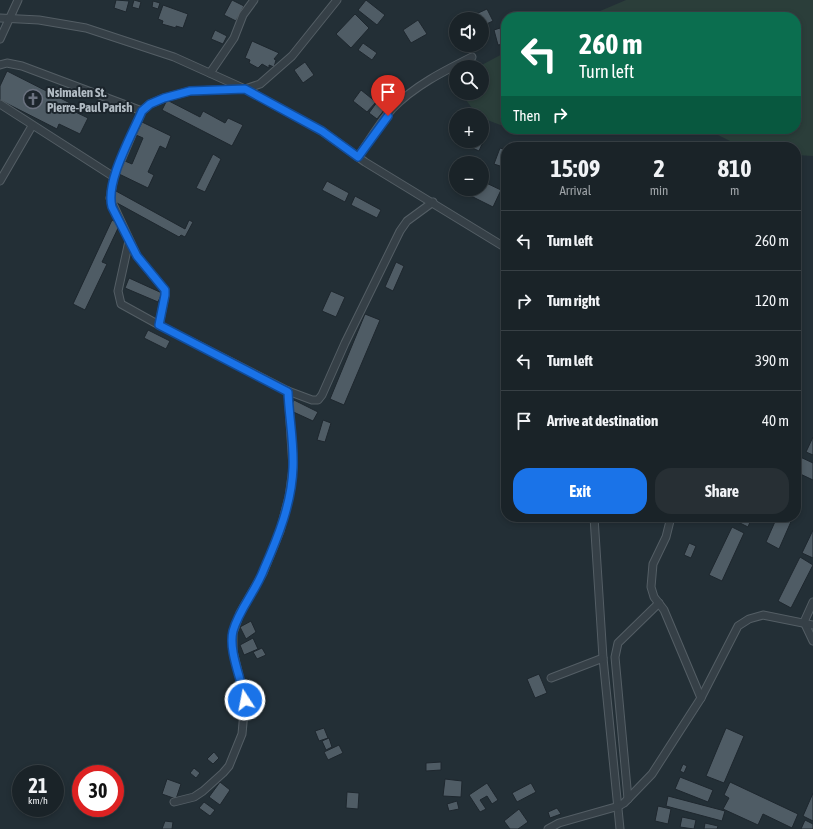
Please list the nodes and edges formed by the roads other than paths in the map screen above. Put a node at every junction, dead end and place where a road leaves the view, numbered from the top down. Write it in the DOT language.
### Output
graph roads {
  1 [pos="18,0"];
  2 [pos="254,0"];
  3 [pos="337,0"];
  4 [pos="0,18"];
  5 [pos="9,18"];
  6 [pos="0,39"];
  7 [pos="472,57"];
  8 [pos="0,65"];
  9 [pos="210,73"];
  10 [pos="245,89"];
  11 [pos="0,104"];
  12 [pos="142,111"];
  13 [pos="32,126"];
  14 [pos="358,157"];
  15 [pos="114,177"];
  16 [pos="0,181"];
  17 [pos="433,202"];
  18 [pos="129,241"];
  19 [pos="501,245"];
  20 [pos="159,325"];
  21 [pos="288,392"];
  22 [pos="594,522"];
  23 [pos="670,522"];
  24 [pos="813,602"];
  25 [pos="659,603"];
  26 [pos="804,622"];
  27 [pos="813,625"];
  28 [pos="813,641"];
  29 [pos="603,658"];
  30 [pos="551,678"];
  31 [pos="701,698"];
  32 [pos="628,798"];
  33 [pos="174,802"];
  34 [pos="619,806"];
  35 [pos="548,829"];
  36 [pos="620,829"];
  1 -- 5 [label="street"];
  2 -- 9 [label="street"];
  3 -- 10 [label="street"];
  4 -- 5 [label="street"];
  5 -- 6 [label="street"];
  5 -- 9 [label="street"];
  7 -- 14 [label="street"];
  8 -- 12 [label="street"];
  9 -- 10 [label="street"];
  10 -- 12 [label="street"];
  10 -- 14 [label="street"];
  11 -- 13 [label="street"];
  12 -- 15 [label="street"];
  13 -- 15 [label="street"];
  13 -- 16 [label="street"];
  14 -- 17 [label="street"];
  15 -- 18 [label="street"];
  17 -- 19 [label="street"];
  17 -- 21 [label="street"];
  18 -- 20 [label="street"];
  18 -- 20 [label="street"];
  20 -- 21 [label="street"];
  21 -- 33 [label="street"];
  22 -- 29 [label="street"];
  23 -- 25 [label="street"];
  24 -- 26 [label="street"];
  25 -- 31 [label="street"];
  25 -- 32 [label="street"];
  26 -- 27 [label="street"];
  26 -- 28 [label="street"];
  26 -- 31 [label="street"];
  29 -- 30 [label="street"];
  29 -- 34 [label="street"];
  31 -- 32 [label="street"];
  32 -- 34 [label="street"];
  34 -- 35 [label="street"];
  34 -- 36 [label="street"];
}
